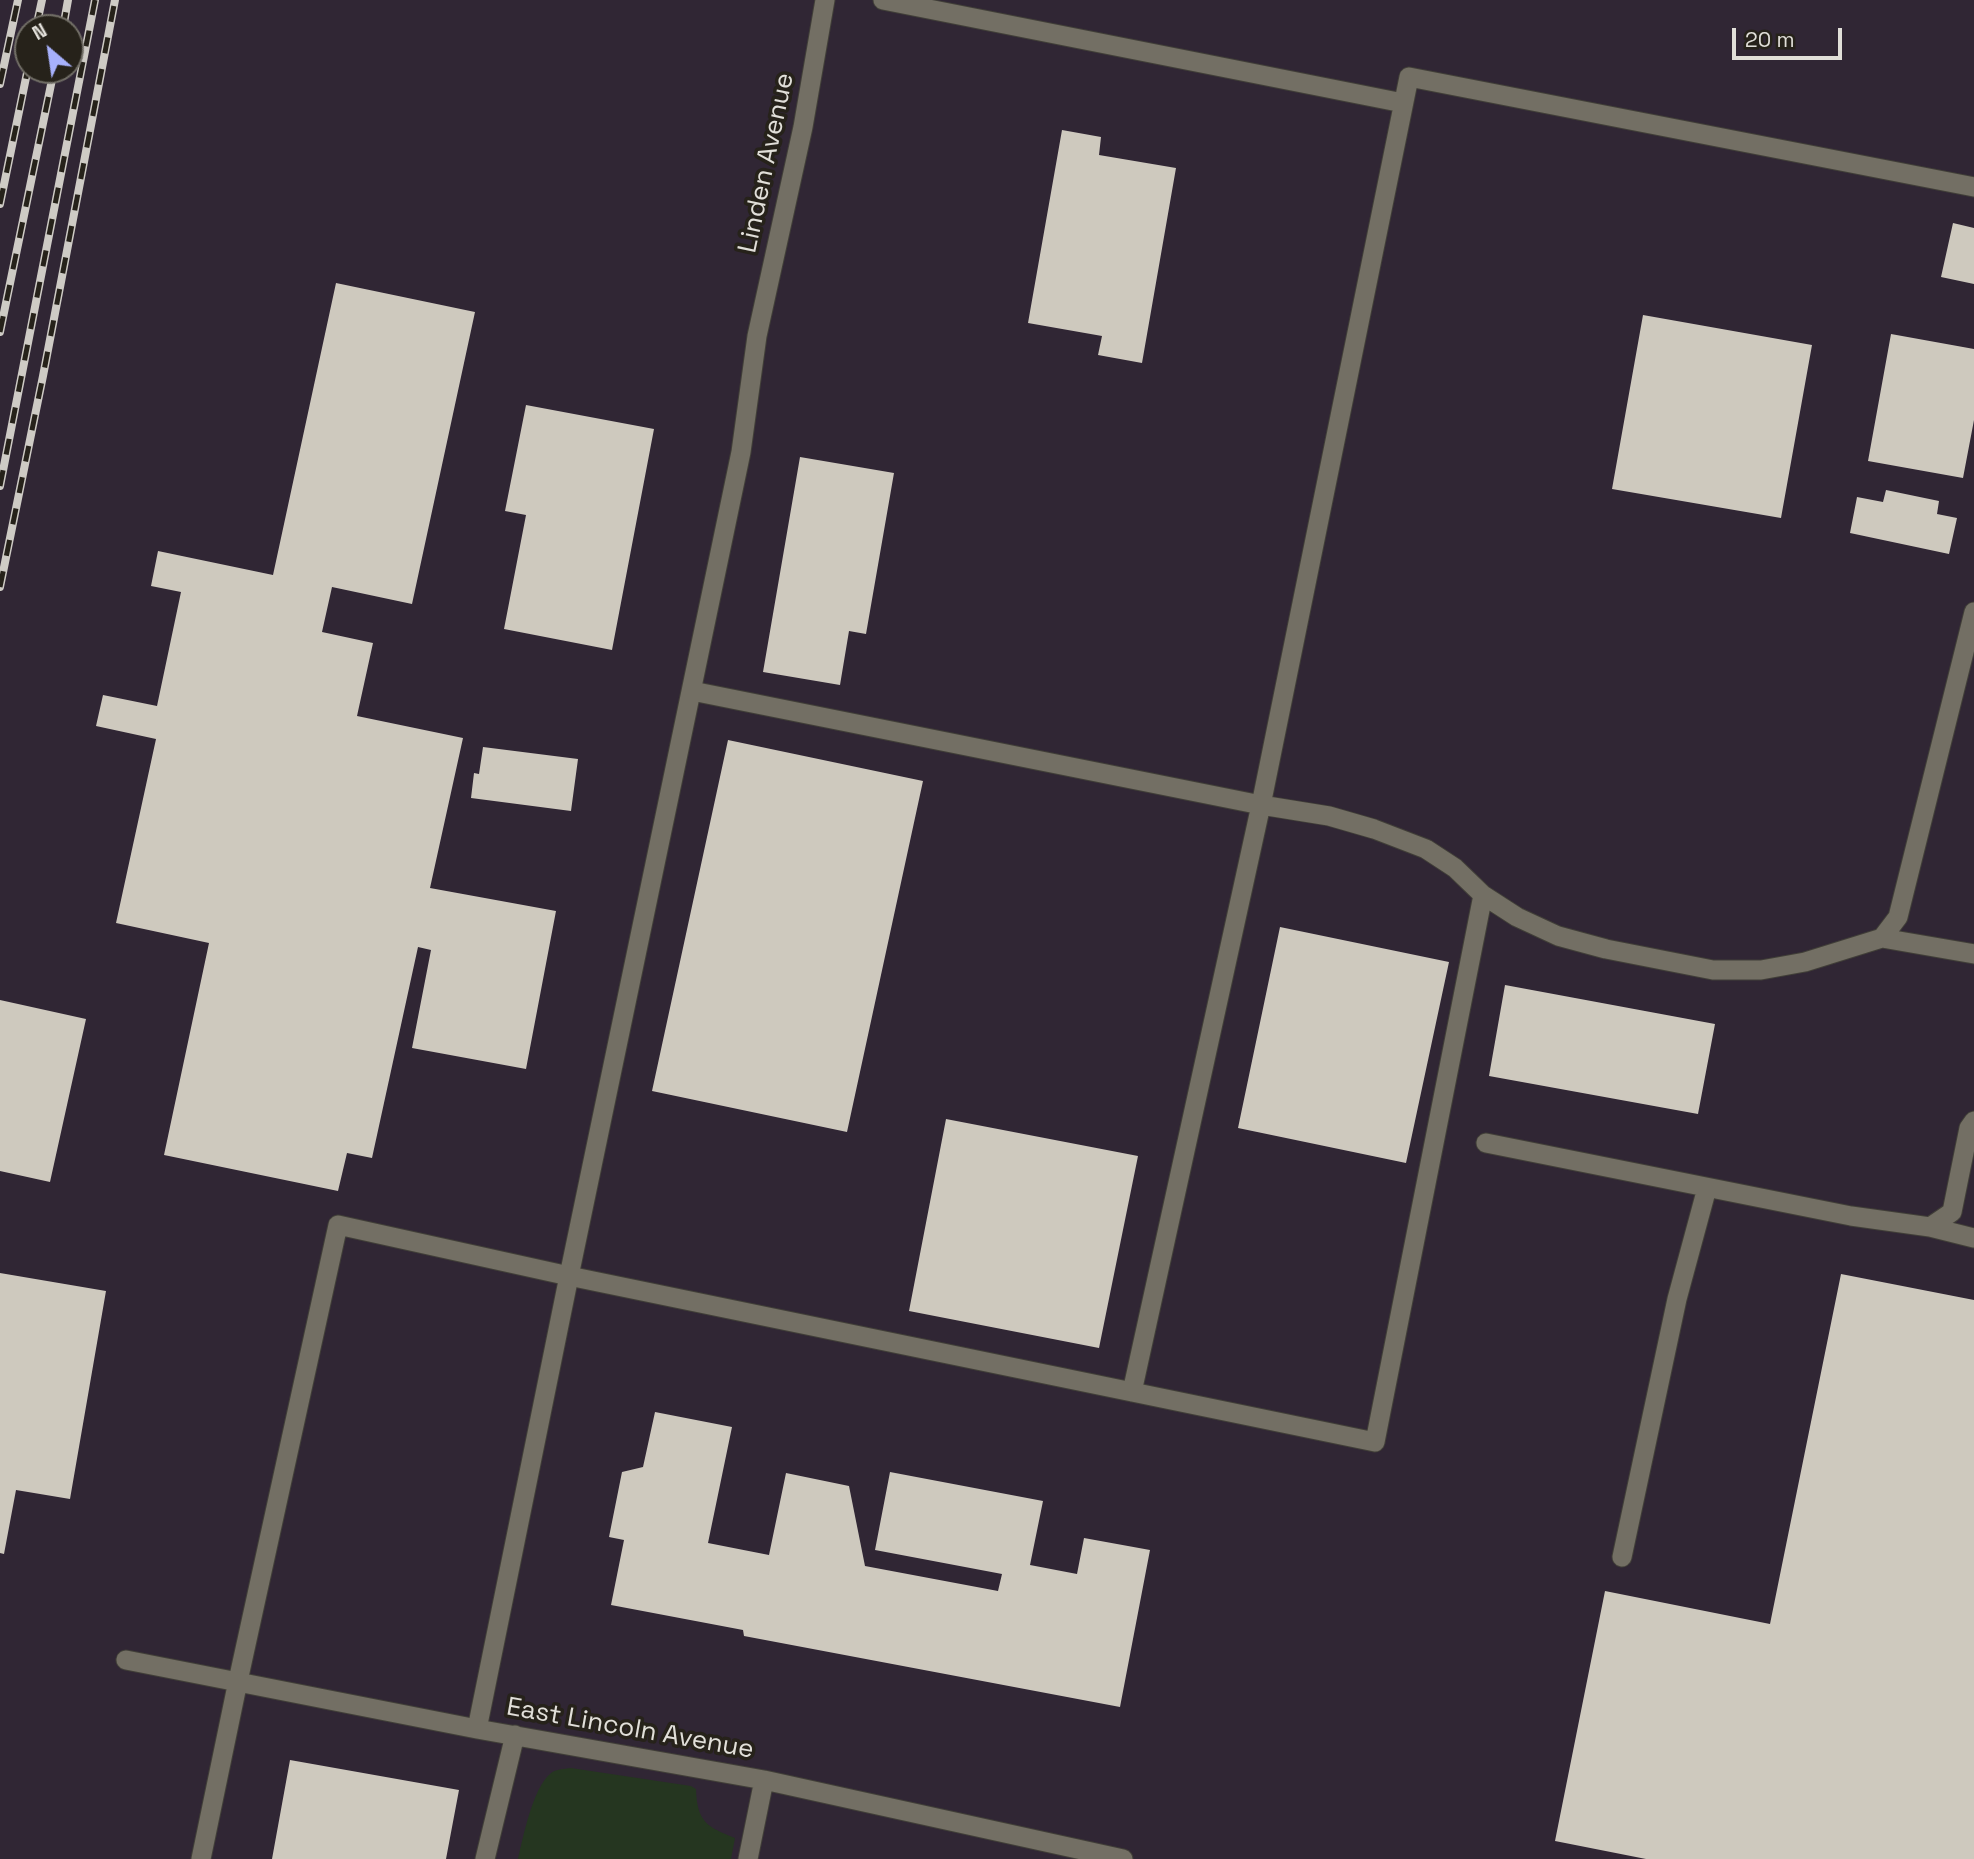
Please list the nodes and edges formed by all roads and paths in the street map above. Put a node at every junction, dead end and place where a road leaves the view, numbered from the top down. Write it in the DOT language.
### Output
graph roads {
  1 [pos="825,0"];
  2 [pos="883,0"];
  3 [pos="1404,103"];
  4 [pos="1974,187"];
  5 [pos="1974,612"];
  6 [pos="692,691"];
  7 [pos="1261,805"];
  8 [pos="1483,895"];
  9 [pos="1882,938"];
  10 [pos="1974,954"];
  11 [pos="1974,1121"];
  12 [pos="1486,1143"];
  13 [pos="1707,1188"];
  14 [pos="1930,1227"];
  15 [pos="1974,1238"];
  16 [pos="569,1276"];
  17 [pos="1132,1392"];
  18 [pos="1622,1558"];
  19 [pos="126,1660"];
  20 [pos="237,1682"];
  21 [pos="477,1728"];
  22 [pos="515,1735"];
  23 [pos="764,1780"];
  24 [pos="201,1859"];
  25 [pos="485,1859"];
  26 [pos="748,1859"];
  27 [pos="1123,1859"];
  1 -- 6 [label="lane, Linden Avenue"];
  2 -- 3 [label="lane"];
  3 -- 4 [label="lane"];
  3 -- 7 [label="lane"];
  5 -- 9 [label="lane"];
  6 -- 7 [label="lane"];
  6 -- 16 [label="lane, Linden Avenue"];
  7 -- 8 [label="lane"];
  7 -- 17 [label="lane"];
  8 -- 9 [label="lane"];
  8 -- 17 [label="lane"];
  9 -- 10 [label="lane"];
  11 -- 14 [label="lane"];
  12 -- 13 [label="lane"];
  13 -- 14 [label="lane"];
  13 -- 18 [label="lane"];
  14 -- 15 [label="lane"];
  16 -- 17 [label="lane"];
  16 -- 20 [label="lane"];
  16 -- 21 [label="lane, Linden Avenue"];
  19 -- 20 [label="lane, East Lincoln Avenue"];
  20 -- 21 [label="lane, East Lincoln Avenue"];
  20 -- 24 [label="lane"];
  21 -- 22 [label="lane, East Lincoln Avenue"];
  22 -- 23 [label="lane, East Lincoln Avenue"];
  22 -- 25 [label="lane"];
  23 -- 26 [label="lane"];
  23 -- 27 [label="lane, East Lincoln Avenue"];
}
